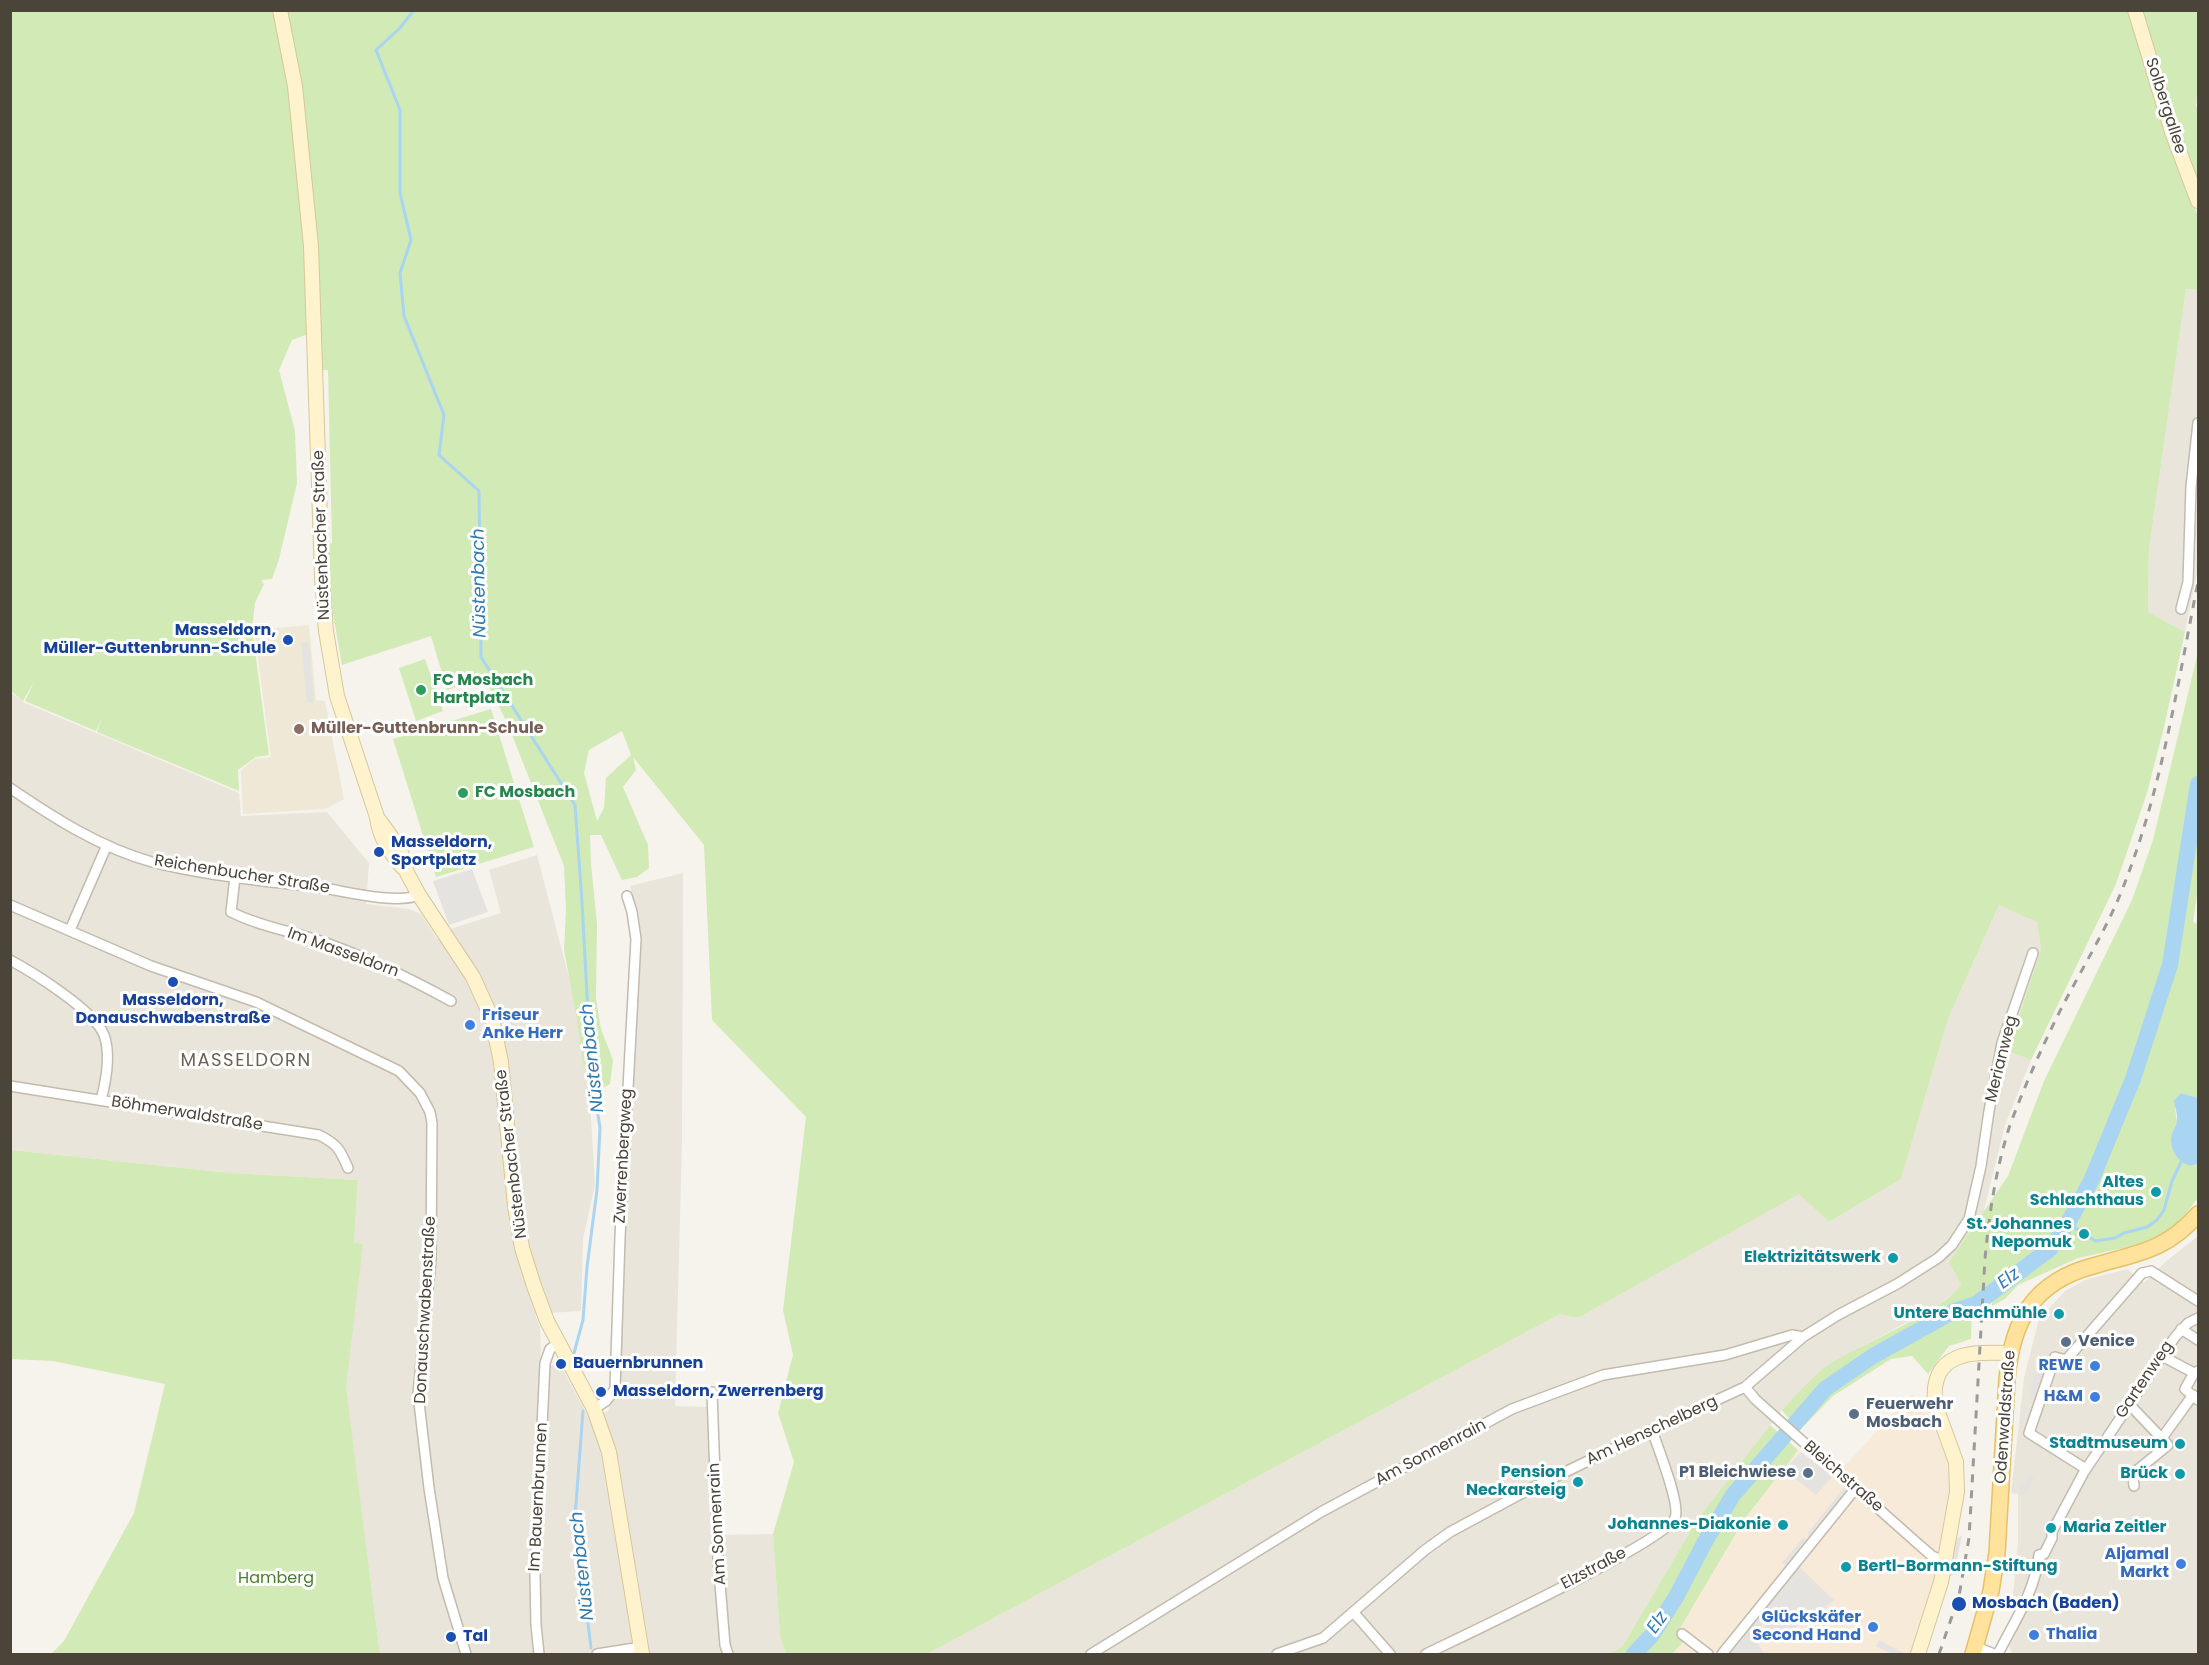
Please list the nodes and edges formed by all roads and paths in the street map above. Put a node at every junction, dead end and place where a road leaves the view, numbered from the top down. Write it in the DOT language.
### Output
graph roads {
  1 [pos="280,10"];
  2 [pos="2135,10"];
  3 [pos="2199,201"];
  4 [pos="2199,423"];
  5 [pos="2181,609"];
  6 [pos="10,788"];
  7 [pos="107,845"];
  8 [pos="235,877"];
  9 [pos="419,895"];
  10 [pos="627,896"];
  11 [pos="10,905"];
  12 [pos="70,930"];
  13 [pos="2033,953"];
  14 [pos="10,960"];
  15 [pos="451,1001"];
  16 [pos="10,1086"];
  17 [pos="101,1100"];
  18 [pos="1981,1166"];
  19 [pos="348,1168"];
  20 [pos="2199,1214"];
  21 [pos="2199,1301"];
  22 [pos="2199,1318"];
  23 [pos="2181,1329"];
  24 [pos="1803,1337"];
  25 [pos="2199,1340"];
  26 [pos="558,1343"];
  27 [pos="2009,1353"];
  28 [pos="2162,1356"];
  29 [pos="2196,1372"];
  30 [pos="1745,1387"];
  31 [pos="712,1392"];
  32 [pos="2196,1398"];
  33 [pos="2129,1404"];
  34 [pos="594,1408"];
  35 [pos="1652,1430"];
  36 [pos="2165,1442"];
  37 [pos="2086,1469"];
  38 [pos="2134,1486"];
  39 [pos="1856,1488"];
  40 [pos="1946,1562"];
  41 [pos="1354,1613"];
  42 [pos="1682,1634"];
  43 [pos="641,1651"];
  44 [pos="1971,1652"];
  45 [pos="465,1654"];
  46 [pos="539,1654"];
  47 [pos="597,1654"];
  48 [pos="728,1654"];
  49 [pos="1091,1654"];
  50 [pos="1277,1654"];
  51 [pos="1390,1654"];
  52 [pos="1426,1654"];
  53 [pos="1708,1654"];
  54 [pos="1722,1654"];
  55 [pos="1918,1654"];
  56 [pos="1996,1654"];
  1 -- 9 [label="main road, Nüstenbacher Straße"];
  2 -- 3 [label="main road, Solbergallee"];
  4 -- 5 [label="street"];
  6 -- 7 [label="street, Reichenbucher Straße"];
  7 -- 8 [label="street, Reichenbucher Straße"];
  7 -- 12 [label="street"];
  8 -- 9 [label="street, Reichenbucher Straße"];
  8 -- 15 [label="street, Im Masseldorn"];
  9 -- 26 [label="main road, Nüstenbacher Straße"];
  10 -- 34 [label="street, Zwerrenbergweg"];
  11 -- 12 [label="street, Donauschwabenstraße"];
  12 -- 45 [label="street, Donauschwabenstraße"];
  13 -- 18 [label="street, Merianweg"];
  14 -- 17 [label="street"];
  16 -- 17 [label="street, Böhmerwaldstraße"];
  17 -- 19 [label="street, Böhmerwaldstraße"];
  18 -- 24 [label="street, Am Henschelberg"];
  20 -- 27 [label="main road, Odenwaldstraße"];
  21 -- 37 [label="street"];
  22 -- 23 [label="street, Gartenweg"];
  23 -- 25 [label="street, Gartenweg"];
  23 -- 28 [label="street, Gartenweg"];
  24 -- 30 [label="street, Am Henschelberg"];
  24 -- 49 [label="street, Am Sonnenrain"];
  26 -- 34 [label="main road, Nüstenbacher Straße"];
  26 -- 46 [label="street, Im Bauernbrunnen"];
  27 -- 40 [label="main road"];
  27 -- 44 [label="main road, Odenwaldstraße"];
  28 -- 29 [label="street"];
  28 -- 33 [label="street, Gartenweg"];
  29 -- 32 [label="street"];
  30 -- 35 [label="street, Am Henschelberg"];
  30 -- 39 [label="street, Bleichstraße"];
  31 -- 48 [label="street, Am Sonnenrain"];
  32 -- 36 [label="street"];
  33 -- 36 [label="street"];
  33 -- 37 [label="street, Gartenweg"];
  34 -- 43 [label="main road, Nüstenbacher Straße"];
  35 -- 41 [label="street, Am Henschelberg"];
  35 -- 52 [label="street, Elzstraße"];
  36 -- 38 [label="street"];
  37 -- 56 [label="street, Gartenweg"];
  39 -- 40 [label="street, Bleichstraße"];
  39 -- 54 [label="street"];
  40 -- 55 [label="main road"];
  41 -- 50 [label="street, Am Henschelberg"];
  41 -- 51 [label="street"];
  42 -- 53 [label="street"];
  43 -- 47 [label="street"];
  44 -- 56 [label="street"];
}
